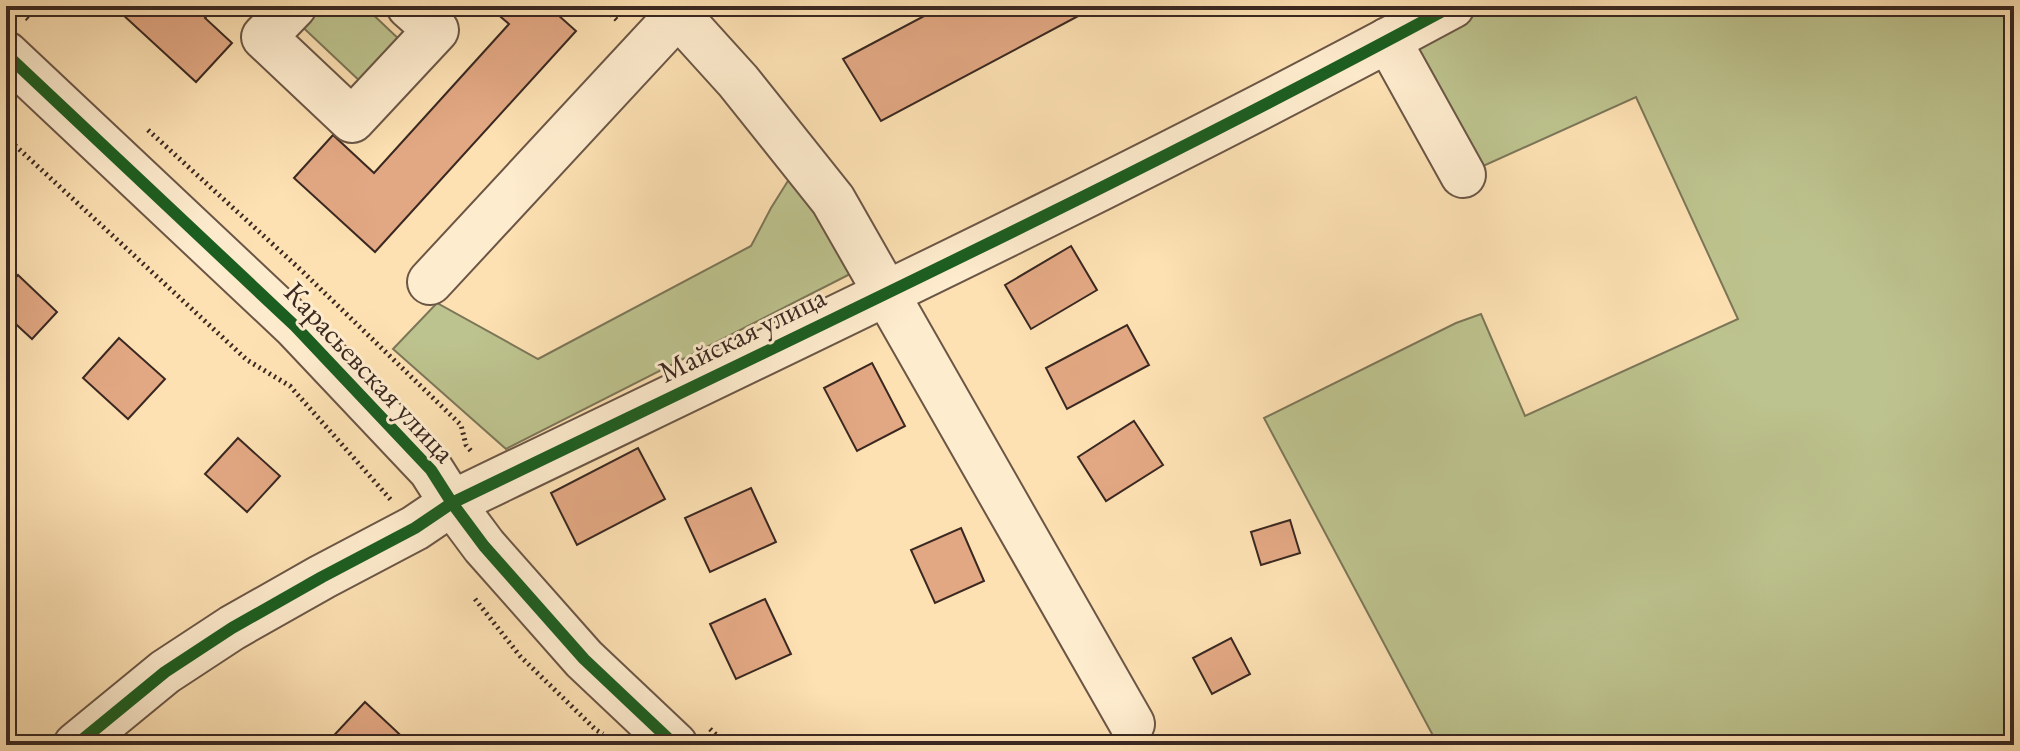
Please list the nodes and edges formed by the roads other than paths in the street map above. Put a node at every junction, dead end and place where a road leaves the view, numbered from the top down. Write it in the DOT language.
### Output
graph roads {
  1 [pos="294,6"];
  2 [pos="409,6"];
  3 [pos="1452,6"];
  4 [pos="678,9"];
  5 [pos="1388,40"];
  6 [pos="6,54"];
  7 [pos="1463,175"];
  8 [pos="430,282"];
  9 [pos="886,294"];
  10 [pos="452,503"];
  11 [pos="1132,724"];
  12 [pos="76,745"];
  13 [pos="675,745"];
  1 -- 2 [label="street"];
  3 -- 5 [label="street, Майская улица"];
  4 -- 8 [label="street"];
  4 -- 9 [label="street"];
  5 -- 7 [label="street"];
  5 -- 9 [label="street, Майская улица"];
  6 -- 10 [label="street, Карасьевская улица"];
  9 -- 10 [label="street, Майская улица"];
  9 -- 11 [label="street"];
  10 -- 12 [label="street, Майская улица"];
  10 -- 13 [label="street, Карасьевская улица"];
}
